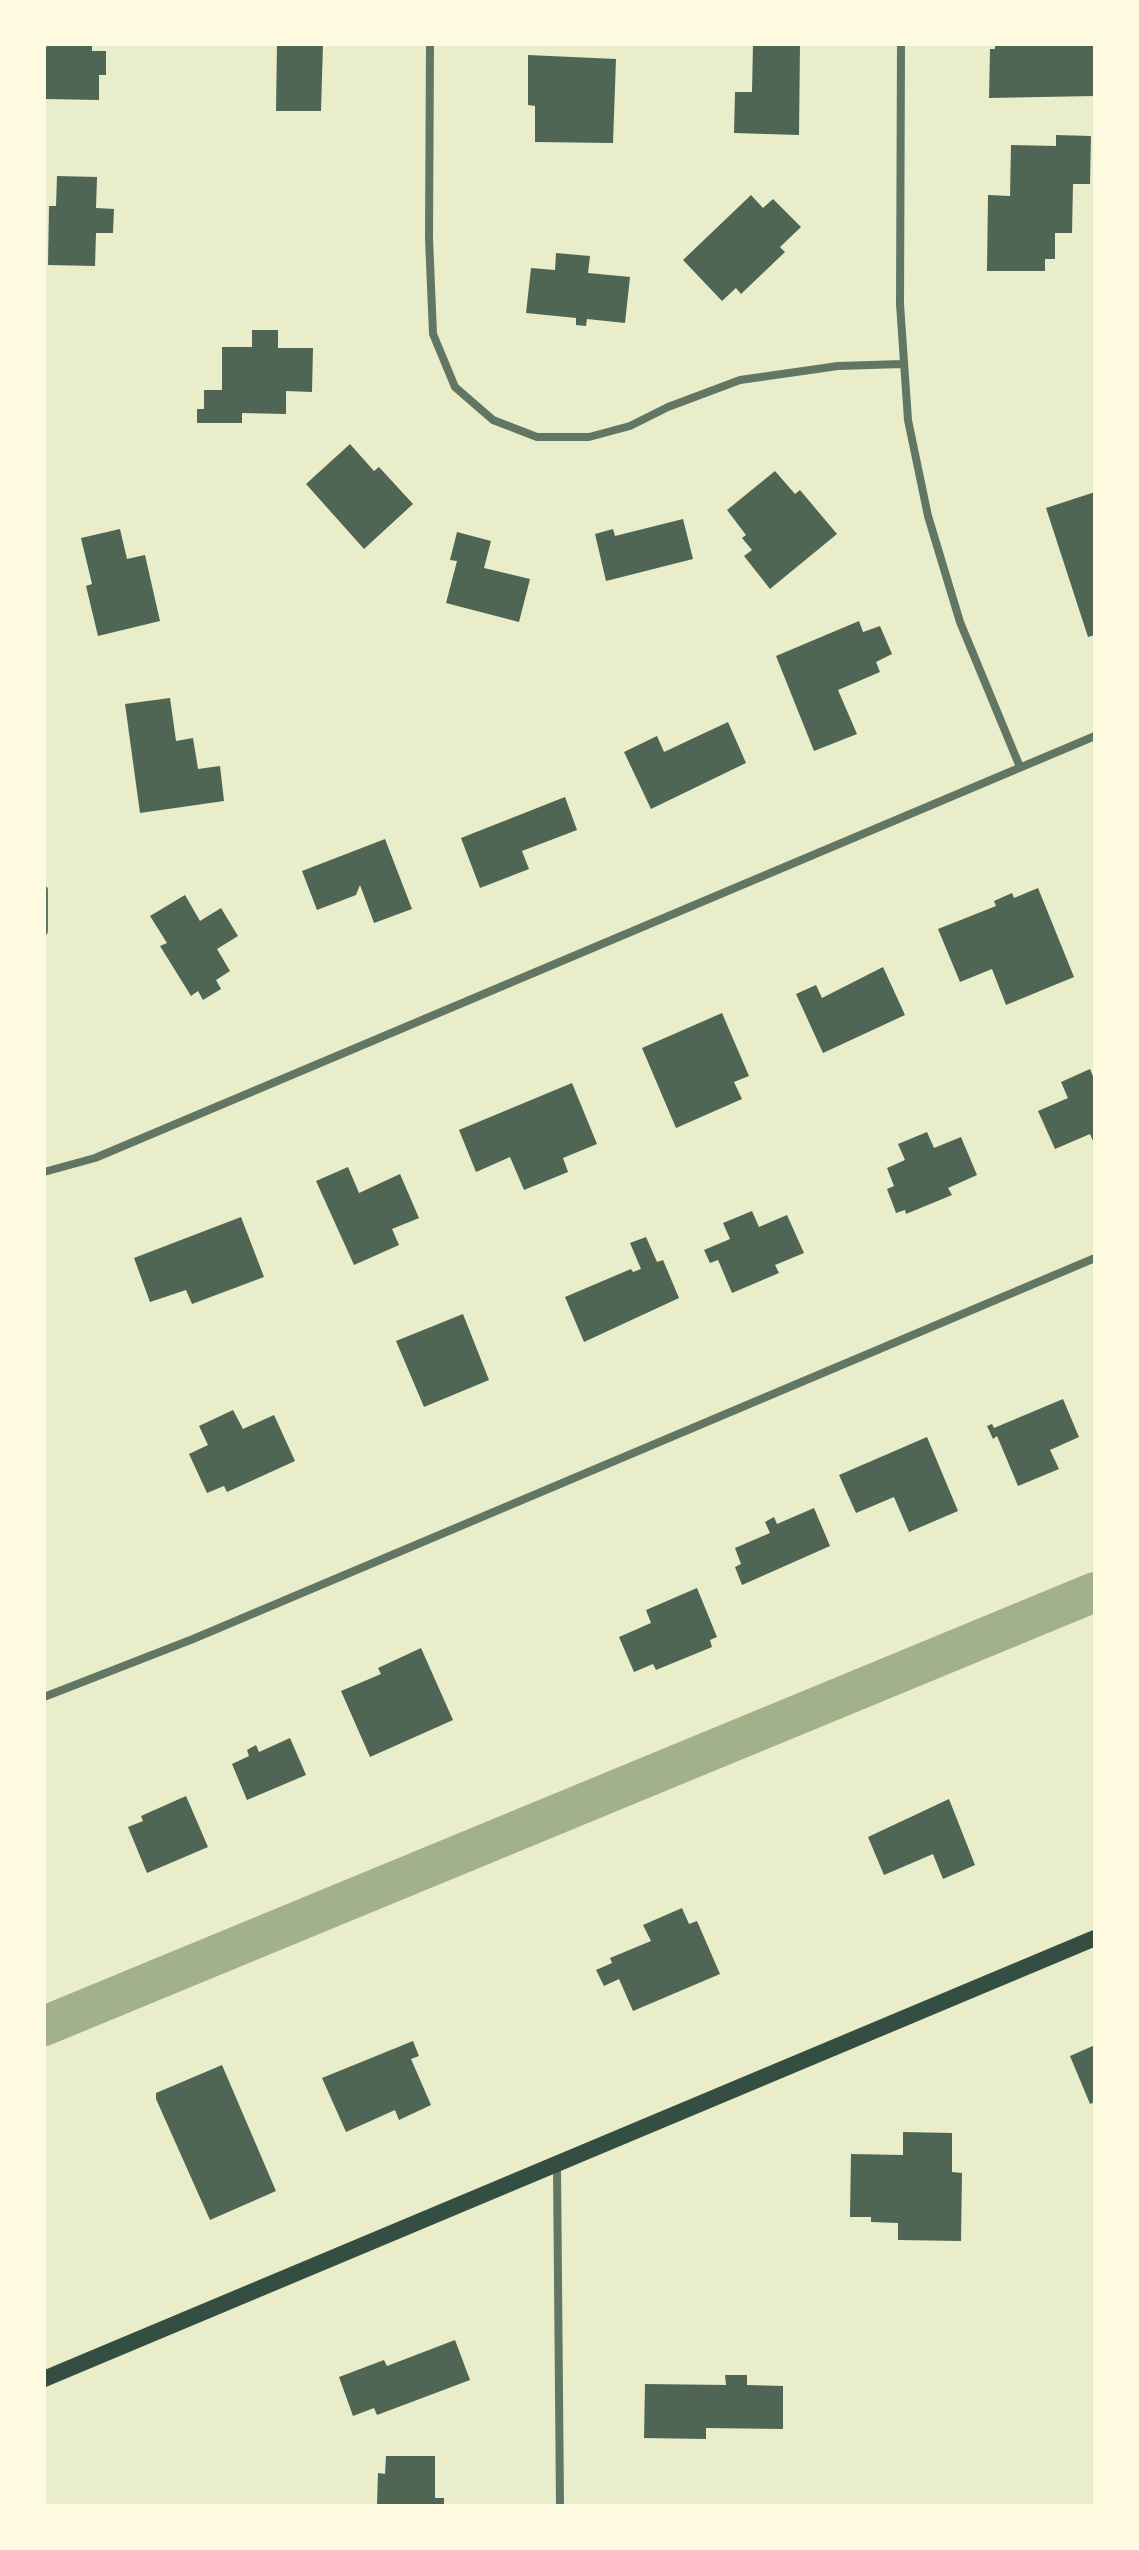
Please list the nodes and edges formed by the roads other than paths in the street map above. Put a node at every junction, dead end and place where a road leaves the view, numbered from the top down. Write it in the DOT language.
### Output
graph roads {
  1 [pos="430,44"];
  2 [pos="901,44"];
  3 [pos="902,364"];
  4 [pos="1095,736"];
  5 [pos="1020,767"];
  6 [pos="44,890"];
  7 [pos="44,931"];
  8 [pos="44,1172"];
  9 [pos="1095,1258"];
  10 [pos="44,1697"];
  11 [pos="1095,1938"];
  12 [pos="557,2166"];
  13 [pos="44,2379"];
  14 [pos="560,2506"];
  1 -- 3 [label="street"];
  2 -- 3 [label="street"];
  3 -- 5 [label="street"];
  4 -- 5 [label="street"];
  5 -- 8 [label="street"];
  6 -- 7 [label="street"];
  9 -- 10 [label="street"];
  11 -- 12 [label="main road"];
  12 -- 13 [label="main road"];
  12 -- 14 [label="street"];
}
